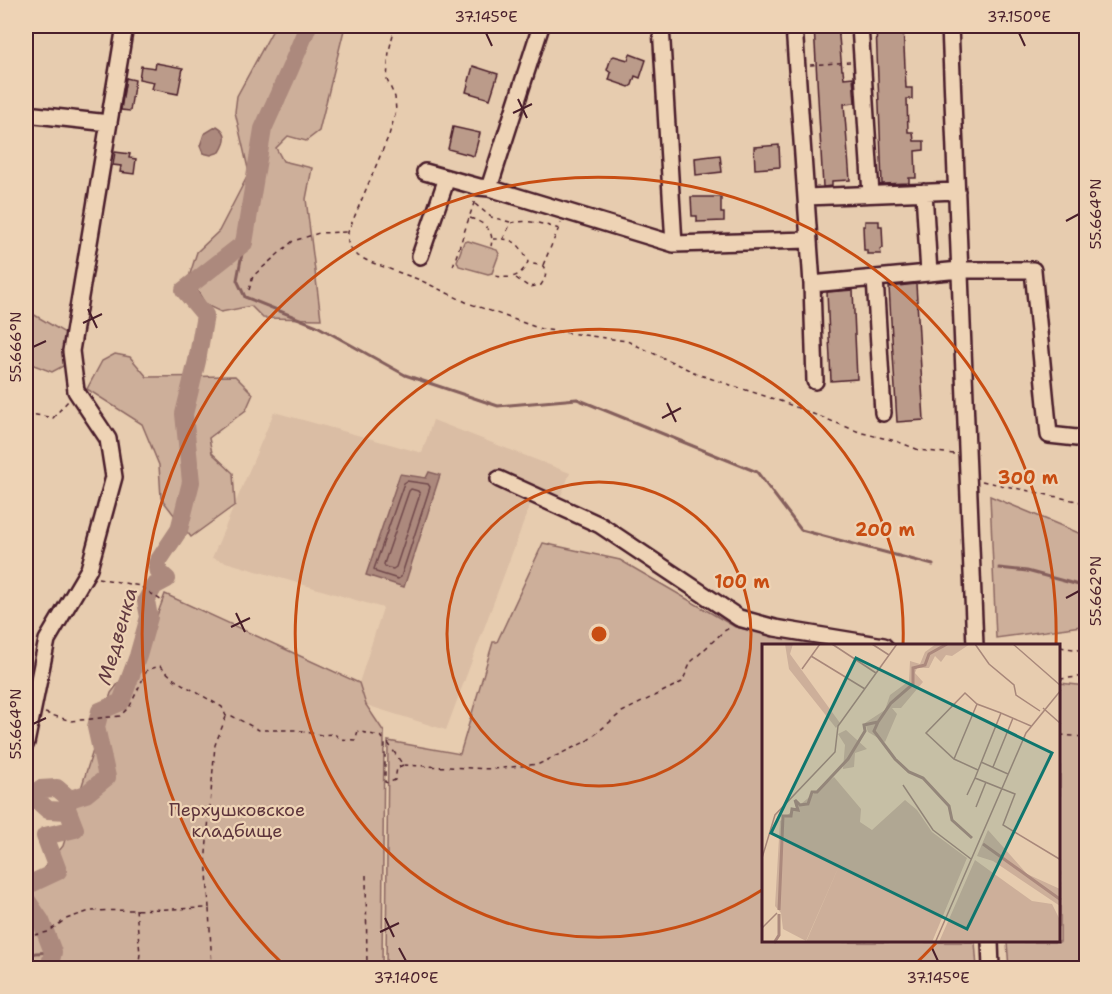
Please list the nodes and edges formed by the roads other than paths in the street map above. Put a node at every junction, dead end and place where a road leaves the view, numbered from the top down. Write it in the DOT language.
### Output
graph roads {
  1 [pos="125,26"];
  2 [pos="541,26"];
  3 [pos="661,26"];
  4 [pos="794,26"];
  5 [pos="860,26"];
  6 [pos="950,26"];
  7 [pos="26,114"];
  8 [pos="109,123"];
  9 [pos="425,172"];
  10 [pos="447,178"];
  11 [pos="957,191"];
  12 [pos="481,192"];
  13 [pos="924,192"];
  14 [pos="871,195"];
  15 [pos="806,197"];
  16 [pos="809,240"];
  17 [pos="674,244"];
  18 [pos="420,256"];
  19 [pos="960,270"];
  20 [pos="928,273"];
  21 [pos="874,278"];
  22 [pos="812,284"];
  23 [pos="815,381"];
  24 [pos="883,413"];
  25 [pos="1086,439"];
  26 [pos="499,479"];
  27 [pos="872,644"];
  28 [pos="975,644"];
  29 [pos="26,743"];
  30 [pos="990,943"];
  31 [pos="991,969"];
  1 -- 8 [label="street"];
  2 -- 12 [label="street"];
  3 -- 17 [label="street"];
  4 -- 15 [label="street"];
  5 -- 14 [label="street"];
  6 -- 11 [label="street"];
  7 -- 8 [label="street"];
  8 -- 29 [label="street"];
  9 -- 10 [label="street"];
  10 -- 12 [label="street"];
  10 -- 18 [label="street"];
  11 -- 13 [label="street"];
  11 -- 19 [label="street"];
  12 -- 17 [label="street"];
  13 -- 14 [label="street"];
  13 -- 20 [label="street"];
  14 -- 15 [label="street"];
  15 -- 16 [label="street"];
  16 -- 17 [label="street"];
  16 -- 22 [label="street"];
  19 -- 20 [label="street"];
  19 -- 25 [label="street"];
  19 -- 28 [label="street"];
  20 -- 21 [label="street"];
  21 -- 22 [label="street"];
  21 -- 24 [label="street"];
  22 -- 23 [label="street"];
  26 -- 27 [label="street"];
  30 -- 31 [label="street"];
}
